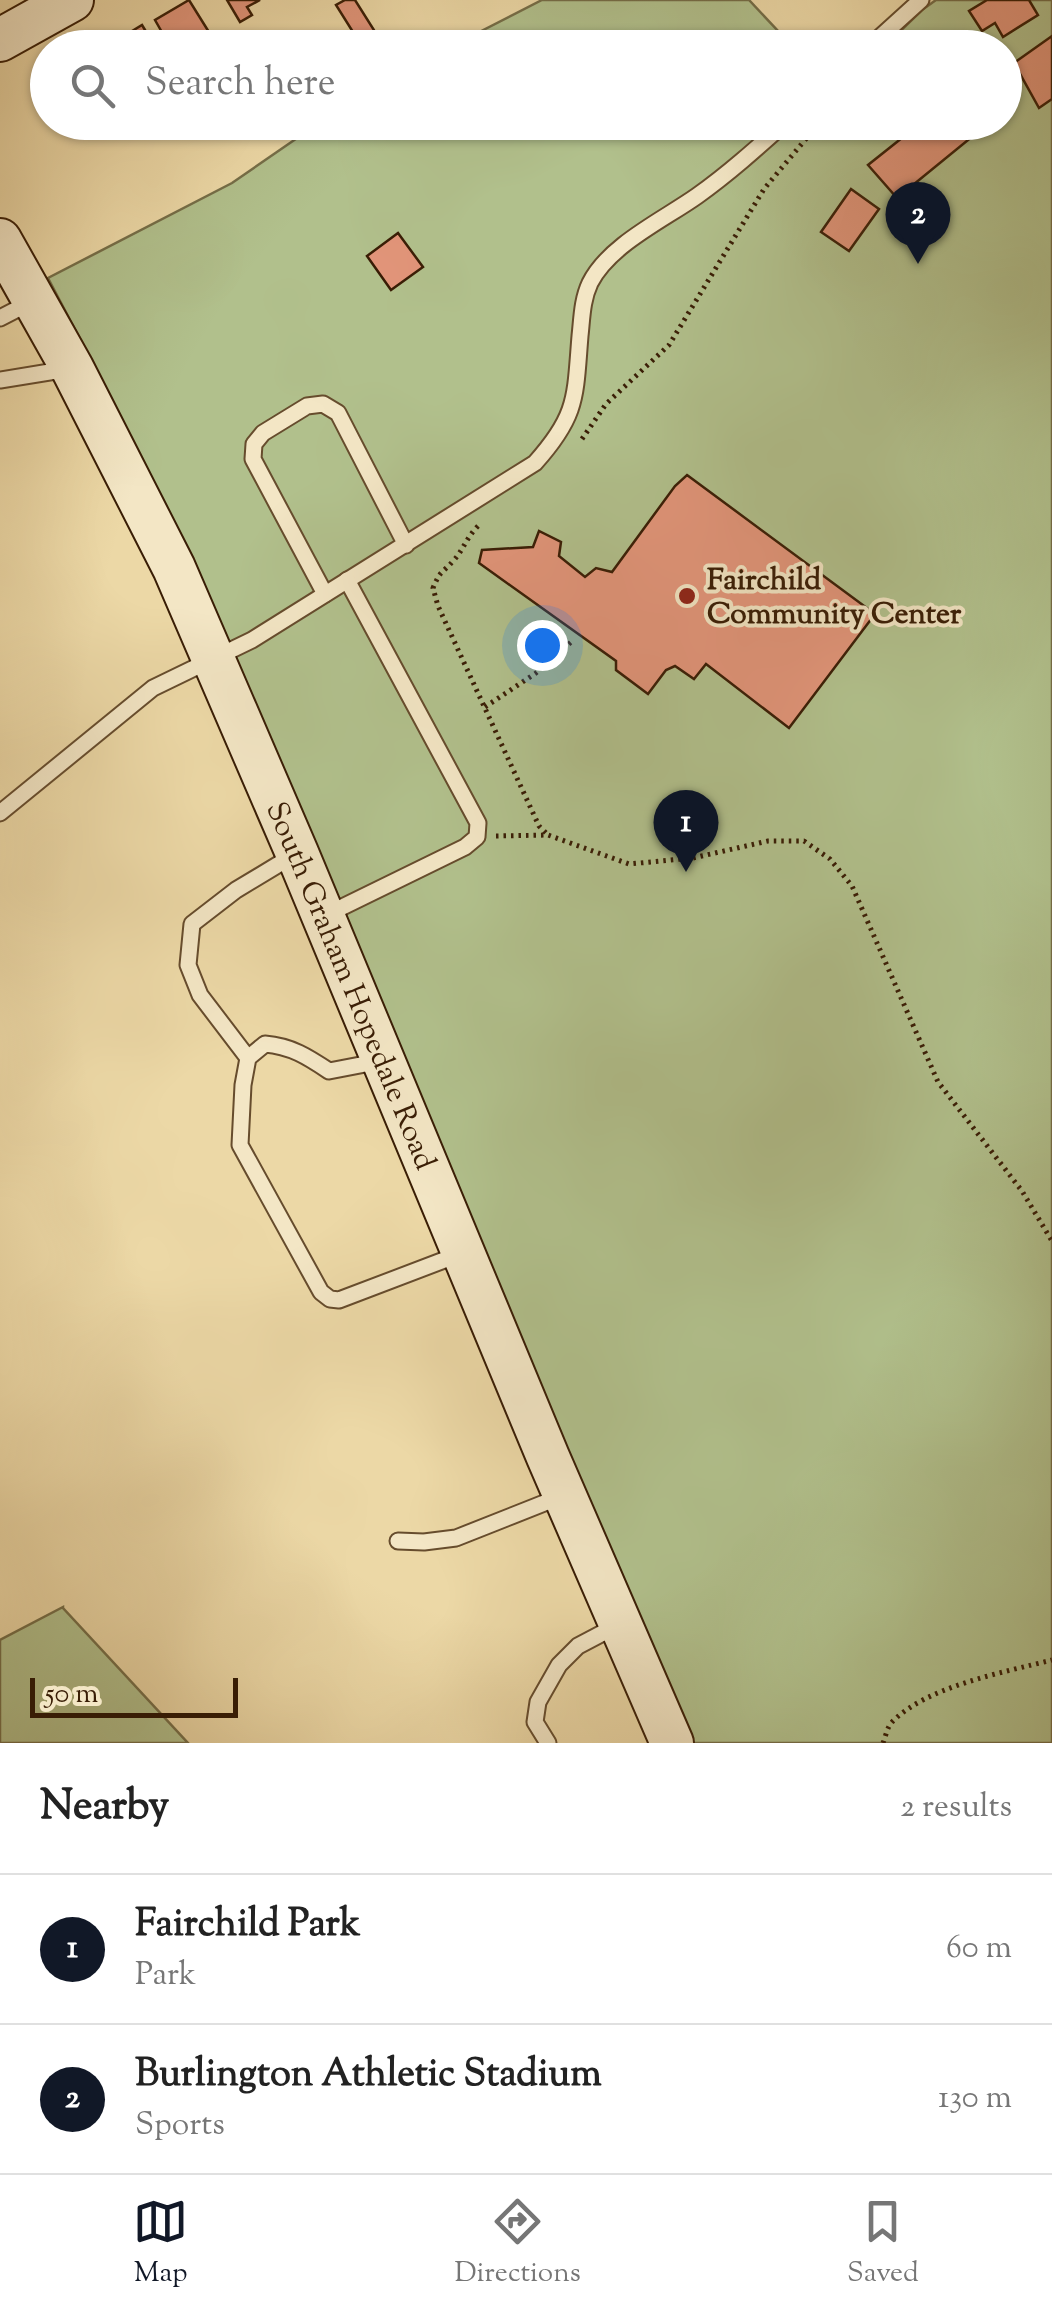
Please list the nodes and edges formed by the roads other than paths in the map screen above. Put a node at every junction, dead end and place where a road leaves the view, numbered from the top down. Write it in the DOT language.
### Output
graph roads {
  1 [pos="72,0"];
  2 [pos="922,0"];
  3 [pos="888,30"];
  4 [pos="0,40"];
  5 [pos="765,140"];
  6 [pos="0,240"];
  7 [pos="17,309"];
  8 [pos="72,368"];
  9 [pos="0,380"];
  10 [pos="406,544"];
  11 [pos="348,580"];
  12 [pos="325,594"];
  13 [pos="213,659"];
  14 [pos="0,813"];
  15 [pos="297,853"];
  16 [pos="323,916"];
  17 [pos="248,1058"];
  18 [pos="382,1060"];
  19 [pos="464,1252"];
  20 [pos="566,1494"];
  21 [pos="398,1541"];
  22 [pos="620,1624"];
  23 [pos="548,1743"];
  24 [pos="672,1743"];
  1 -- 4 [label="street"];
  2 -- 3 [label="lane"];
  5 -- 10 [label="lane"];
  6 -- 7 [label="street, South Graham Hopedale Road"];
  7 -- 8 [label="street, South Graham Hopedale Road"];
  8 -- 9 [label="lane"];
  8 -- 13 [label="street, South Graham Hopedale Road"];
  10 -- 11 [label="lane"];
  10 -- 12 [label="lane"];
  11 -- 12 [label="lane"];
  11 -- 16 [label="lane"];
  12 -- 13 [label="lane"];
  13 -- 14 [label="lane"];
  13 -- 15 [label="street, South Graham Hopedale Road"];
  15 -- 16 [label="street, South Graham Hopedale Road"];
  15 -- 17 [label="lane"];
  16 -- 18 [label="street, South Graham Hopedale Road"];
  17 -- 18 [label="lane"];
  17 -- 19 [label="lane"];
  18 -- 19 [label="street, South Graham Hopedale Road"];
  19 -- 20 [label="street, South Graham Hopedale Road"];
  20 -- 21 [label="lane"];
  20 -- 22 [label="street, South Graham Hopedale Road"];
  22 -- 23 [label="lane"];
  22 -- 24 [label="street, South Graham Hopedale Road"];
}
